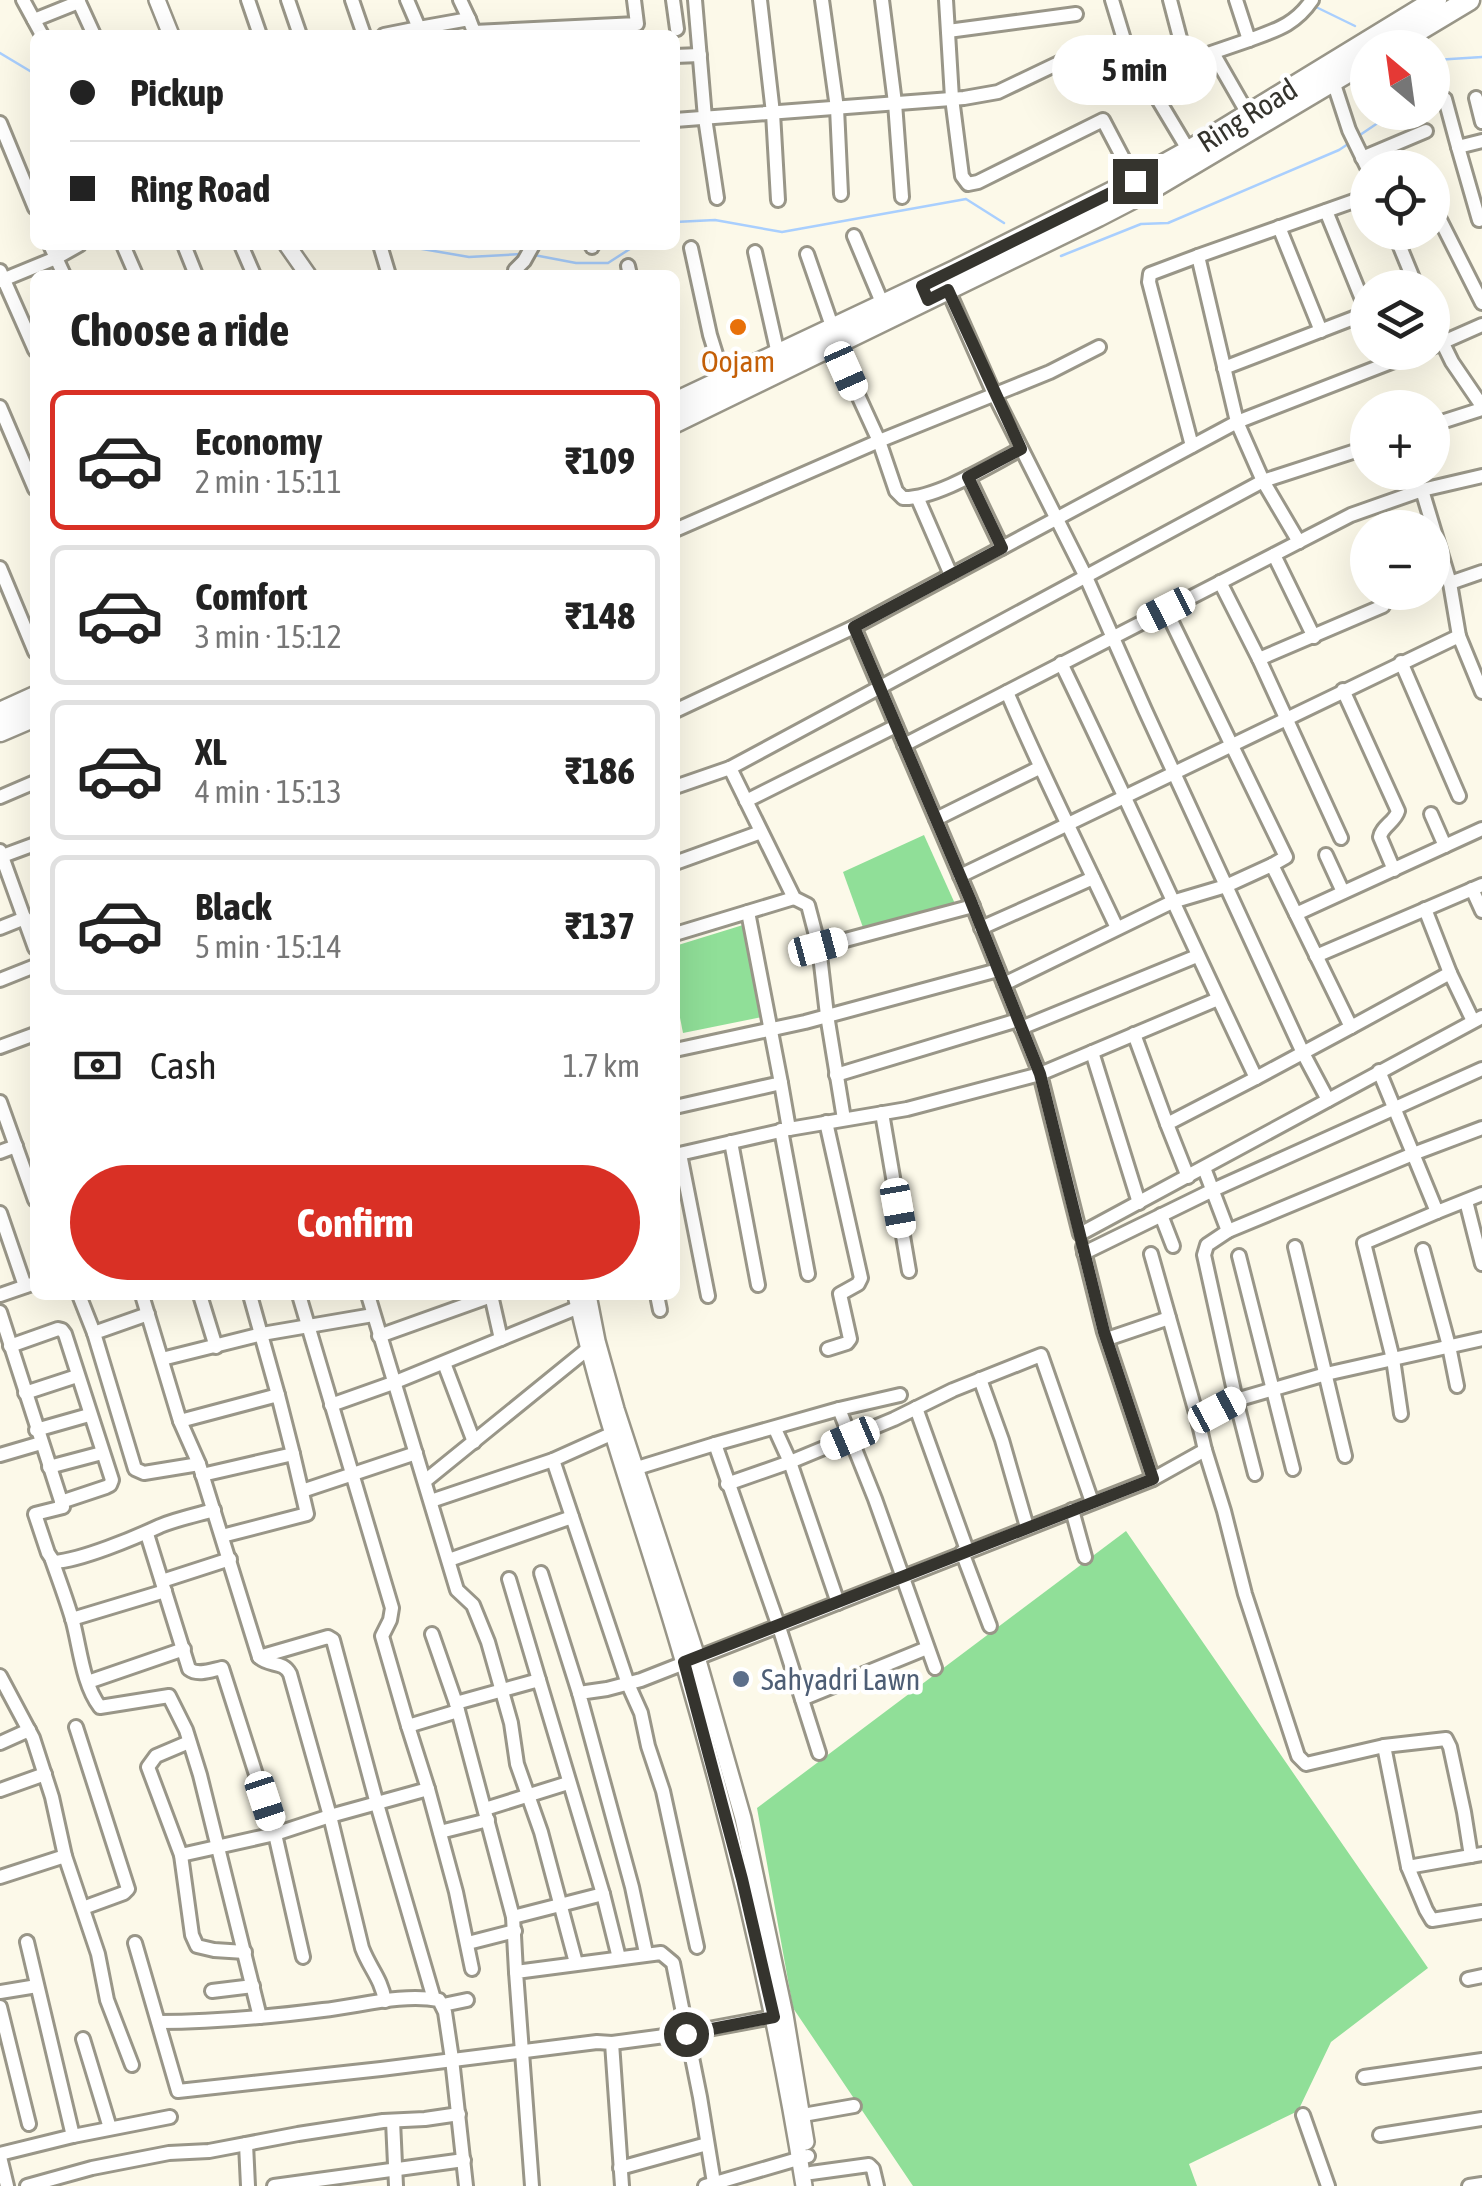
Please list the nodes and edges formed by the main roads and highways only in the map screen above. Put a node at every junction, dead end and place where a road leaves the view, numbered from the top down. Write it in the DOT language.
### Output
graph roads {
  1 [pos="1436,0"];
  2 [pos="1469,0"];
  3 [pos="1419,30"];
  4 [pos="1350,71"];
  5 [pos="933,292"];
  6 [pos="834,337"];
  7 [pos="680,401"];
  8 [pos="680,419"];
  9 [pos="30,700"];
  10 [pos="0,712"];
  11 [pos="30,718"];
  12 [pos="0,731"];
  1 -- 5 [label="highway, Ring Road"];
  2 -- 3 [label="highway"];
  4 -- 5 [label="highway, Ring Road"];
  5 -- 6 [label="highway, Ring Road"];
  5 -- 6 [label="highway, Ring Road"];
  6 -- 7 [label="highway, Ring Road"];
  6 -- 8 [label="highway, Ring Road"];
  9 -- 10 [label="highway"];
  11 -- 12 [label="highway"];
}
